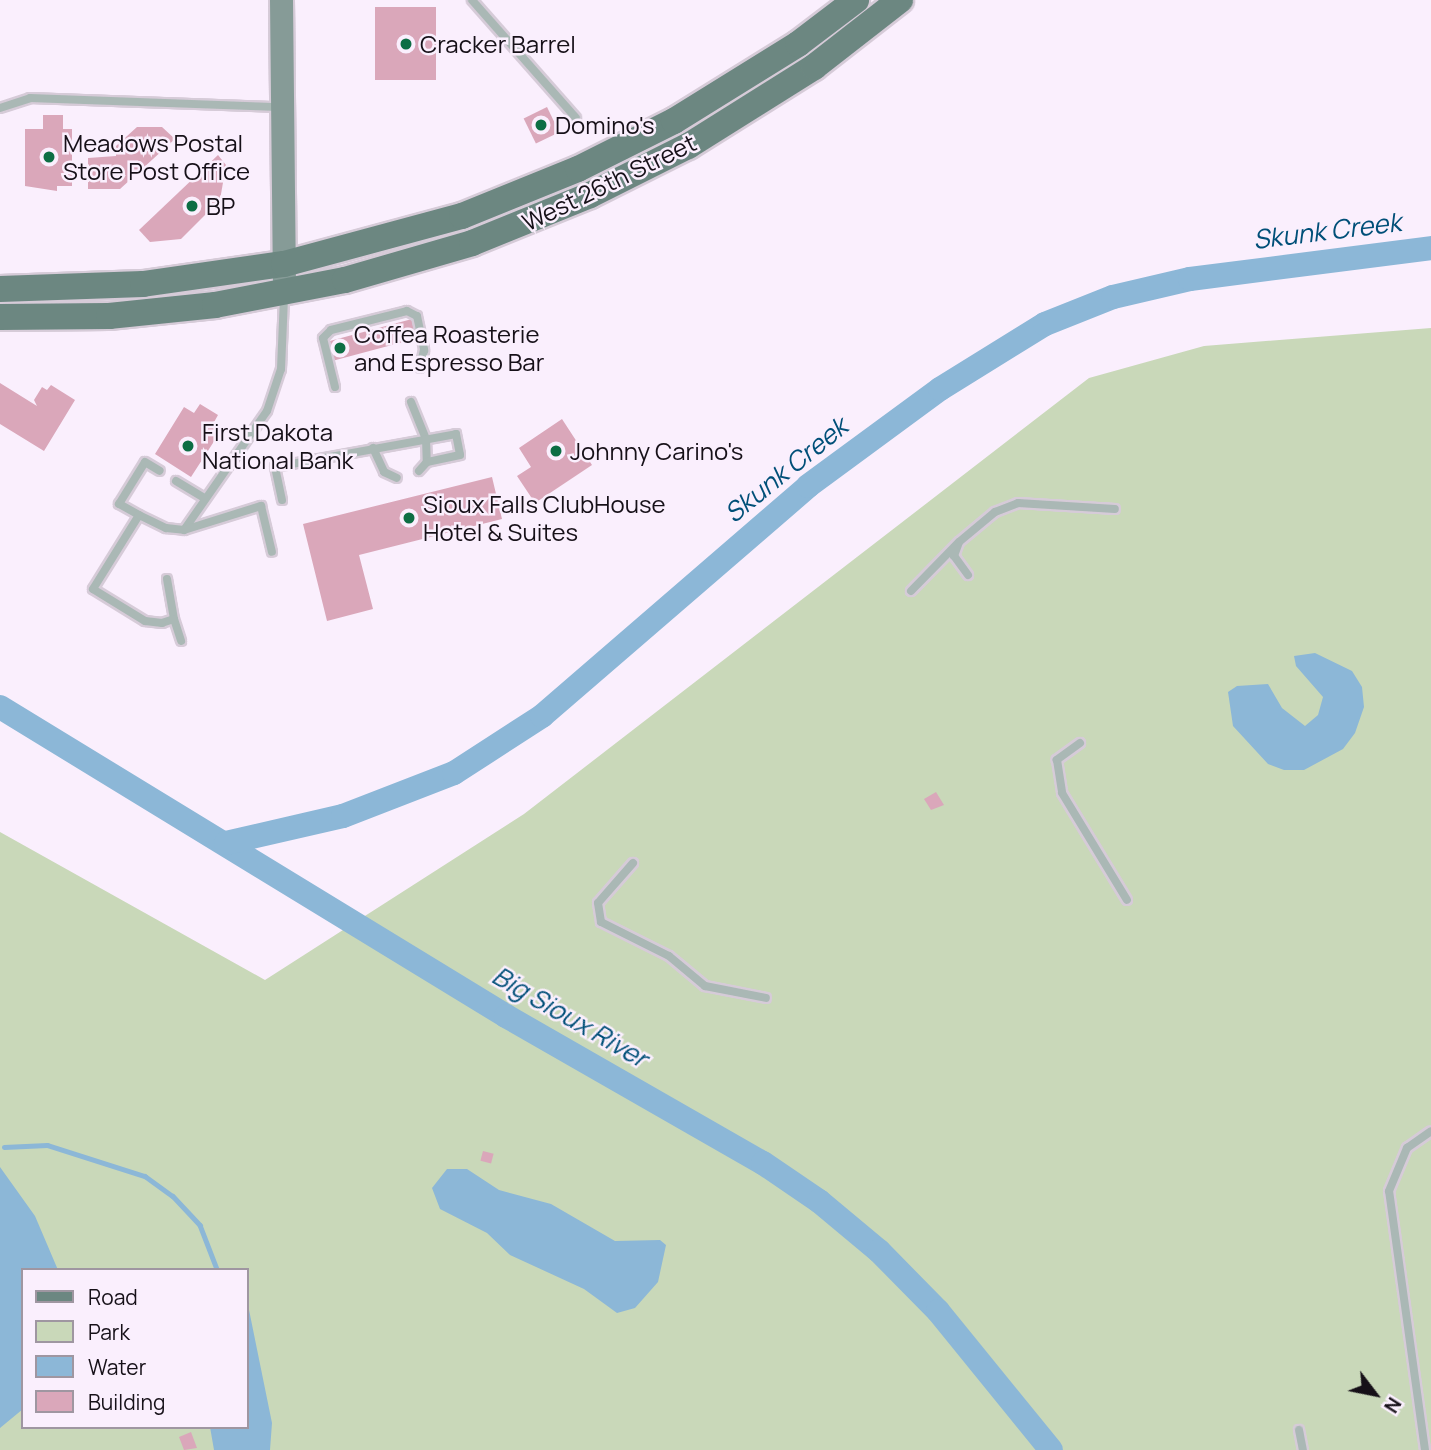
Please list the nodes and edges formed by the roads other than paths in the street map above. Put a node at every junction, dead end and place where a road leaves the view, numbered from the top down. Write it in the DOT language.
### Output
graph roads {
  1 [pos="281,0"];
  2 [pos="472,0"];
  3 [pos="856,0"];
  4 [pos="900,0"];
  5 [pos="282,107"];
  6 [pos="0,108"];
  7 [pos="576,118"];
  8 [pos="284,264"];
  9 [pos="0,289"];
  10 [pos="284,292"];
  11 [pos="0,317"];
  12 [pos="420,368"];
  13 [pos="335,387"];
  14 [pos="411,402"];
  15 [pos="426,439"];
  16 [pos="373,448"];
  17 [pos="427,462"];
  18 [pos="160,471"];
  19 [pos="419,471"];
  20 [pos="397,478"];
  21 [pos="176,481"];
  22 [pos="204,498"];
  23 [pos="282,500"];
  24 [pos="1115,509"];
  25 [pos="139,515"];
  26 [pos="184,530"];
  27 [pos="959,542"];
  28 [pos="272,552"];
  29 [pos="968,575"];
  30 [pos="167,579"];
  31 [pos="911,591"];
  32 [pos="174,619"];
  33 [pos="181,641"];
  34 [pos="1080,743"];
  35 [pos="634,863"];
  36 [pos="1127,900"];
  37 [pos="766,998"];
  38 [pos="1431,1131"];
  39 [pos="1299,1430"];
  40 [pos="1303,1450"];
  41 [pos="1425,1450"];
  1 -- 5 [label="street"];
  2 -- 7 [label="lane"];
  3 -- 8 [label="main road, West 26th Street"];
  4 -- 10 [label="main road, West 26th Street"];
  5 -- 6 [label="lane"];
  5 -- 8 [label="street"];
  8 -- 9 [label="main road, West 26th Street"];
  8 -- 10 [label="street"];
  10 -- 11 [label="main road, West 26th Street"];
  10 -- 22 [label="lane"];
  12 -- 13 [label="lane"];
  14 -- 15 [label="lane"];
  15 -- 16 [label="lane"];
  15 -- 17 [label="lane"];
  15 -- 17 [label="lane"];
  16 -- 20 [label="lane"];
  16 -- 23 [label="lane"];
  17 -- 19 [label="lane"];
  18 -- 25 [label="lane"];
  21 -- 22 [label="lane"];
  22 -- 26 [label="lane"];
  24 -- 27 [label="lane"];
  25 -- 26 [label="lane"];
  25 -- 32 [label="lane"];
  26 -- 28 [label="lane"];
  27 -- 29 [label="lane"];
  27 -- 31 [label="lane"];
  30 -- 32 [label="lane"];
  32 -- 33 [label="lane"];
  34 -- 36 [label="lane"];
  35 -- 37 [label="lane"];
  38 -- 41 [label="lane"];
  39 -- 40 [label="lane"];
}
